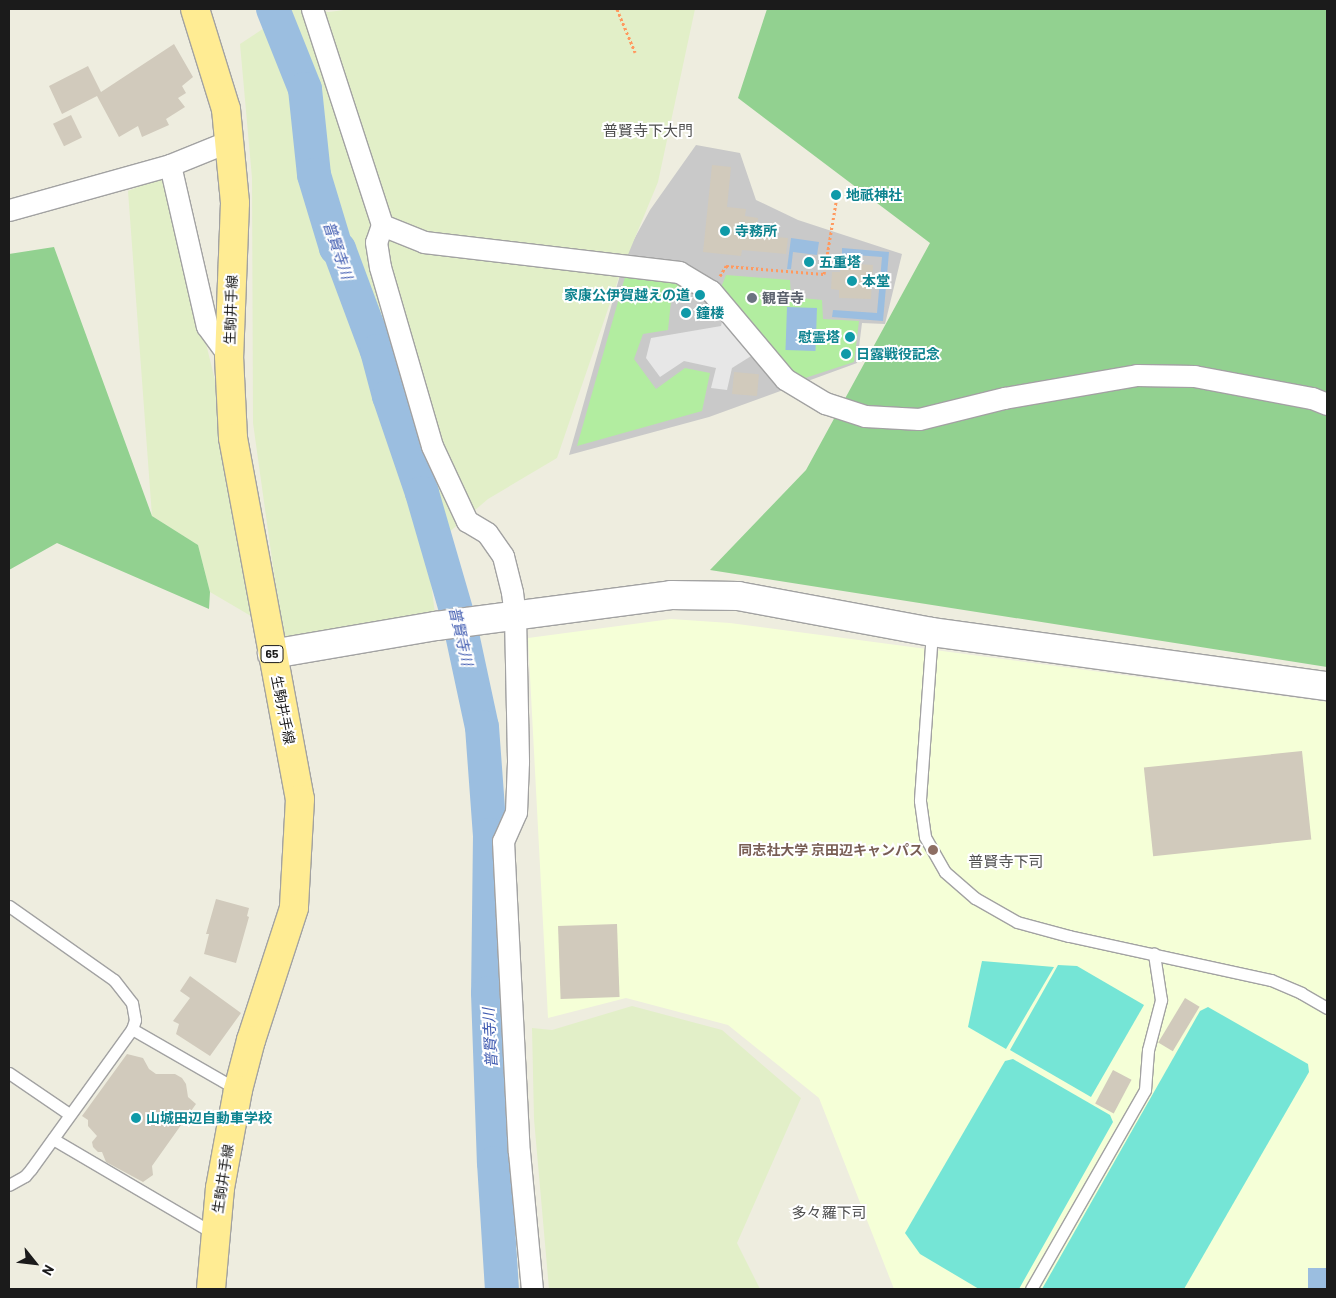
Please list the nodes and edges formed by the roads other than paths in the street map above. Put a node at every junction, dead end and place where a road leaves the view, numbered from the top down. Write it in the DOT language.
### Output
graph roads {
  1 [pos="312,9"];
  2 [pos="201,11"];
  3 [pos="229,141"];
  4 [pos="170,165"];
  5 [pos="9,210"];
  6 [pos="382,225"];
  7 [pos="229,356"];
  8 [pos="1327,404"];
  9 [pos="508,617"];
  10 [pos="932,632"];
  11 [pos="272,654"];
  12 [pos="1327,686"];
  13 [pos="9,906"];
  14 [pos="1154,954"];
  15 [pos="1327,1008"];
  16 [pos="132,1029"];
  17 [pos="9,1072"];
  18 [pos="238,1090"];
  19 [pos="69,1114"];
  20 [pos="52,1139"];
  21 [pos="9,1185"];
  22 [pos="215,1234"];
  23 [pos="211,1289"];
  24 [pos="532,1289"];
  25 [pos="1031,1289"];
  1 -- 6 [label="street"];
  2 -- 3 [label="main road, 生駒井手線 / 65"];
  3 -- 4 [label="street"];
  3 -- 7 [label="main road, 生駒井手線 / 65"];
  4 -- 5 [label="street"];
  4 -- 7 [label="street"];
  6 -- 8 [label="street"];
  6 -- 9 [label="street"];
  7 -- 11 [label="main road, 生駒井手線 / 65"];
  9 -- 10 [label="street"];
  9 -- 11 [label="street"];
  9 -- 24 [label="street"];
  10 -- 12 [label="street"];
  10 -- 14 [label="lane"];
  11 -- 18 [label="main road, 生駒井手線 / 65"];
  13 -- 16 [label="lane"];
  14 -- 15 [label="lane"];
  14 -- 25 [label="lane"];
  16 -- 18 [label="lane"];
  16 -- 19 [label="lane"];
  17 -- 19 [label="lane"];
  18 -- 22 [label="main road, 生駒井手線 / 65"];
  19 -- 20 [label="lane"];
  20 -- 21 [label="lane"];
  20 -- 22 [label="lane"];
  22 -- 23 [label="main road, 生駒井手線 / 65"];
}
